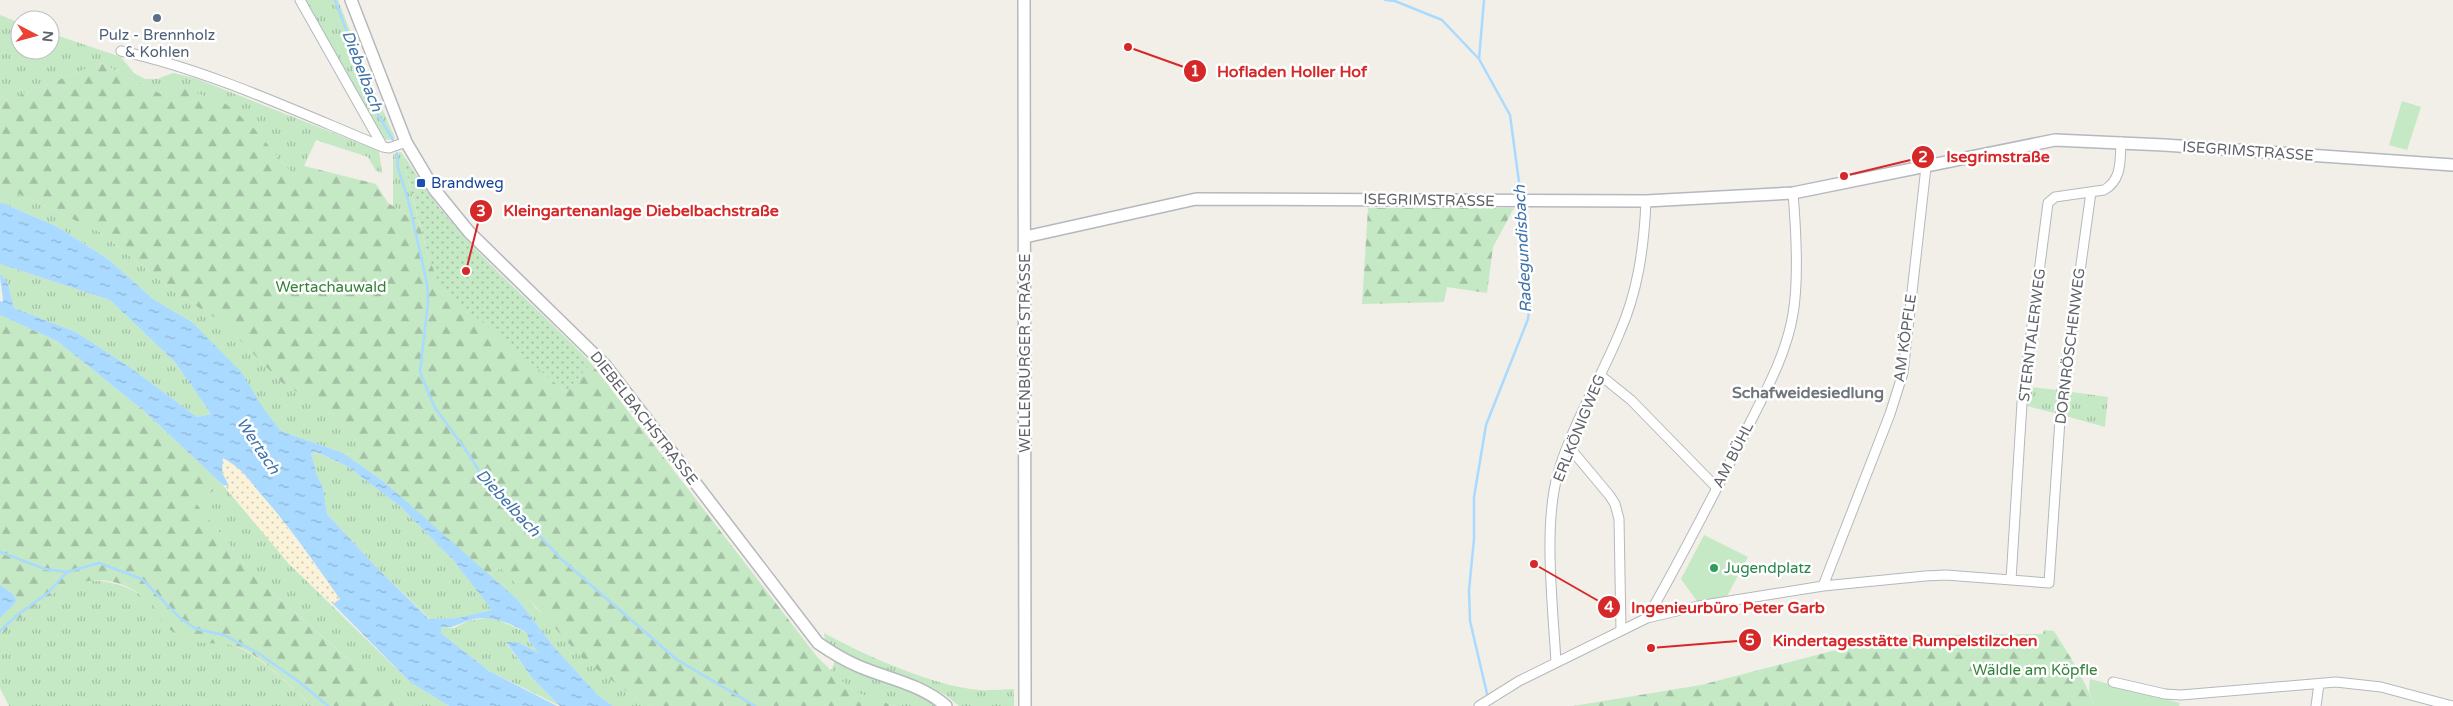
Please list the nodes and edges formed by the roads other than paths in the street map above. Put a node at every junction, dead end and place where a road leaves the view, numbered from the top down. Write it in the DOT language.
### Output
graph roads {
  1 [pos="300,0"];
  2 [pos="352,0"];
  3 [pos="1024,0"];
  4 [pos="121,51"];
  5 [pos="406,142"];
  6 [pos="2122,142"];
  7 [pos="383,147"];
  8 [pos="2453,165"];
  9 [pos="1926,167"];
  10 [pos="2091,192"];
  11 [pos="1794,193"];
  12 [pos="1646,201"];
  13 [pos="1025,236"];
  14 [pos="1600,375"];
  15 [pos="1568,446"];
  16 [pos="1717,488"];
  17 [pos="2011,580"];
  18 [pos="1823,586"];
  19 [pos="1647,618"];
  20 [pos="1621,631"];
  21 [pos="1556,662"];
  22 [pos="2112,682"];
  23 [pos="2319,684"];
  24 [pos="1482,704"];
  25 [pos="946,706"];
  26 [pos="1025,706"];
  27 [pos="2316,706"];
  28 [pos="2452,706"];
  1 -- 7 [label="street"];
  2 -- 5 [label="street, DIEBELBACHSTRASSE"];
  3 -- 13 [label="street, WELLENBURGER STRASSE"];
  4 -- 7 [label="street"];
  5 -- 7 [label="street"];
  5 -- 25 [label="street, DIEBELBACHSTRASSE"];
  6 -- 8 [label="street, ISEGRIMSTRASSE"];
  6 -- 9 [label="street, ISEGRIMSTRASSE"];
  6 -- 10 [label="street, STERNTALERWEG"];
  9 -- 11 [label="street, ISEGRIMSTRASSE"];
  9 -- 18 [label="street, AM KÖPFLE"];
  10 -- 17 [label="street, STERNTALERWEG"];
  10 -- 17 [label="street, DORNRÖSCHENWEG"];
  11 -- 12 [label="street, ISEGRIMSTRASSE"];
  11 -- 16 [label="street, AM BÜHL"];
  12 -- 13 [label="street, ISEGRIMSTRASSE"];
  12 -- 14 [label="street, ERLKÖNIGWEG"];
  13 -- 26 [label="street, WELLENBURGER STRASSE"];
  14 -- 15 [label="street, ERLKÖNIGWEG"];
  14 -- 16 [label="street"];
  15 -- 20 [label="street"];
  15 -- 21 [label="street, ERLKÖNIGWEG"];
  16 -- 19 [label="street, AM BÜHL"];
  17 -- 18 [label="street"];
  18 -- 19 [label="street"];
  19 -- 20 [label="street"];
  20 -- 21 [label="street"];
  21 -- 24 [label="street"];
  22 -- 23 [label="street"];
  23 -- 27 [label="street"];
  23 -- 28 [label="street"];
}
